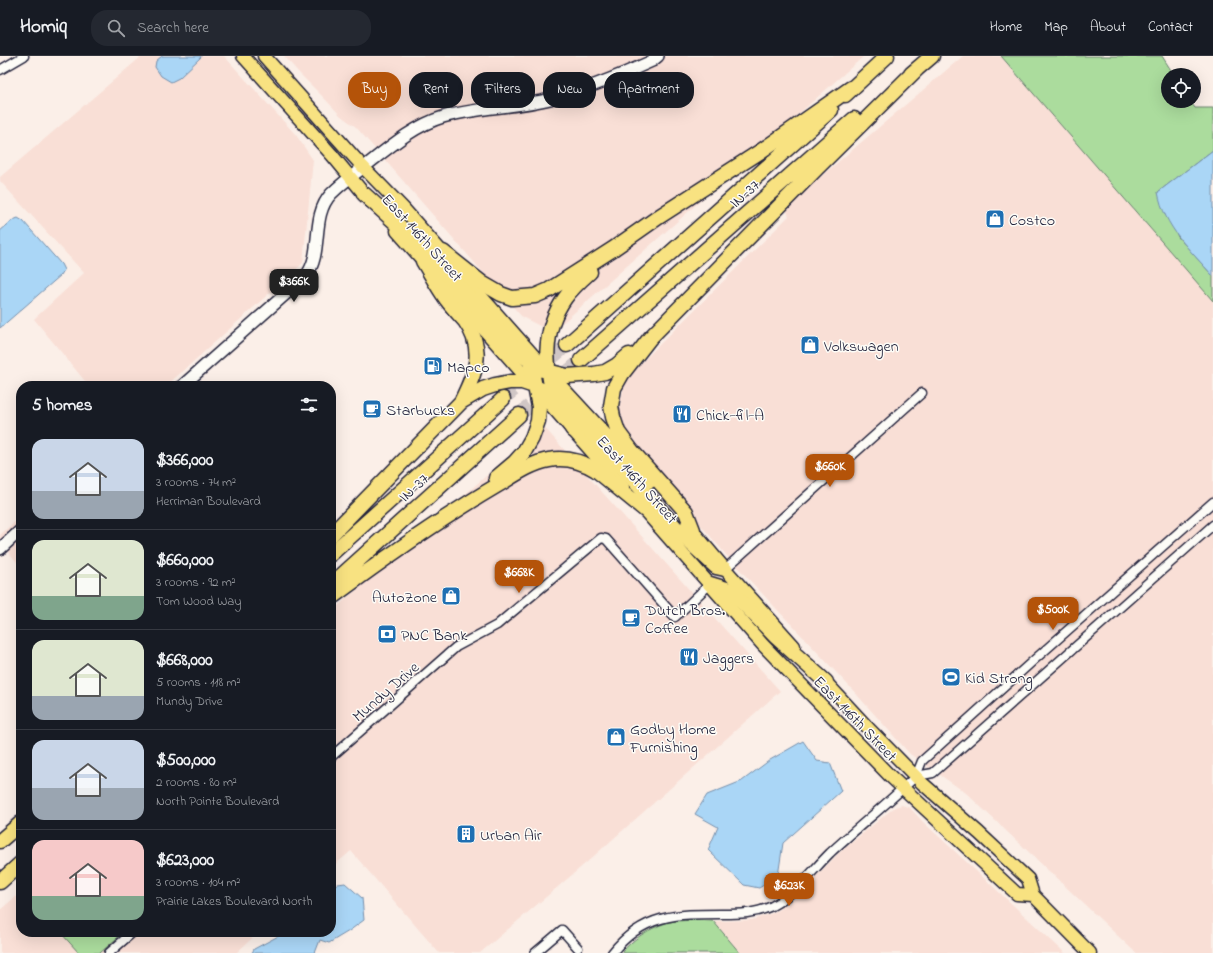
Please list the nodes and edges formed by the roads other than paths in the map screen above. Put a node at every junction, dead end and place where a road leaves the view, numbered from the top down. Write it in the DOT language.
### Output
graph roads {
  1 [pos="24,56"];
  2 [pos="243,56"];
  3 [pos="264,56"];
  4 [pos="658,56"];
  5 [pos="887,56"];
  6 [pos="932,56"];
  7 [pos="917,69"];
  8 [pos="0,70"];
  9 [pos="851,88"];
  10 [pos="363,167"];
  11 [pos="350,178"];
  12 [pos="364,194"];
  13 [pos="613,250"];
  14 [pos="443,252"];
  15 [pos="423,261"];
  16 [pos="650,338"];
  17 [pos="567,345"];
  18 [pos="527,347"];
  19 [pos="581,360"];
  20 [pos="530,361"];
  21 [pos="549,373"];
  22 [pos="188,381"];
  23 [pos="534,386"];
  24 [pos="922,393"];
  25 [pos="556,398"];
  26 [pos="503,399"];
  27 [pos="461,402"];
  28 [pos="519,415"];
  29 [pos="573,430"];
  30 [pos="1213,502"];
  31 [pos="461,506"];
  32 [pos="644,510"];
  33 [pos="1213,525"];
  34 [pos="336,530"];
  35 [pos="693,530"];
  36 [pos="16,535"];
  37 [pos="0,549"];
  38 [pos="336,549"];
  39 [pos="725,569"];
  40 [pos="336,580"];
  41 [pos="710,584"];
  42 [pos="336,594"];
  43 [pos="826,682"];
  44 [pos="336,753"];
  45 [pos="916,776"];
  46 [pos="903,789"];
  47 [pos="16,827"];
  48 [pos="0,841"];
  49 [pos="16,868"];
  50 [pos="0,882"];
  51 [pos="1033,895"];
  52 [pos="127,937"];
  53 [pos="578,948"];
  54 [pos="109,953"];
  55 [pos="535,953"];
  56 [pos="612,953"];
  57 [pos="1090,953"];
  1 -- 8 [label="street"];
  2 -- 11 [label="main road, East 146th Street"];
  3 -- 10 [label="main road, East 146th Street"];
  4 -- 10 [label="street"];
  5 -- 9 [label="highway, IN-37"];
  6 -- 7 [label="highway, IN-37"];
  7 -- 16 [label="highway"];
  7 -- 19 [label="highway, IN-37"];
  9 -- 13 [label="highway"];
  9 -- 17 [label="highway, IN-37"];
  10 -- 11 [label="street"];
  10 -- 14 [label="main road, East 146th Street"];
  11 -- 12 [label="main road, East 146th Street"];
  11 -- 22 [label="street"];
  12 -- 15 [label="main road, East 146th Street"];
  12 -- 20 [label="highway"];
  13 -- 14 [label="highway"];
  13 -- 21 [label="highway"];
  14 -- 18 [label="main road, East 146th Street"];
  15 -- 23 [label="main road, East 146th Street"];
  15 -- 27 [label="highway"];
  16 -- 21 [label="highway"];
  16 -- 35 [label="highway"];
  18 -- 20 [label="highway"];
  18 -- 21 [label="main road, East 146th Street"];
  20 -- 21 [label="highway"];
  20 -- 23 [label="highway"];
  21 -- 25 [label="highway"];
  21 -- 35 [label="main road, East 146th Street"];
  23 -- 25 [label="highway"];
  23 -- 27 [label="highway"];
  23 -- 29 [label="main road, East 146th Street"];
  23 -- 31 [label="highway"];
  24 -- 39 [label="street"];
  25 -- 29 [label="highway"];
  25 -- 39 [label="highway"];
  26 -- 38 [label="highway, IN-37"];
  27 -- 34 [label="highway"];
  28 -- 40 [label="highway, IN-37"];
  29 -- 32 [label="main road, East 146th Street"];
  30 -- 45 [label="street"];
  31 -- 32 [label="highway"];
  31 -- 42 [label="highway"];
  32 -- 41 [label="main road, East 146th Street"];
  33 -- 45 [label="street"];
  35 -- 39 [label="main road, East 146th Street"];
  36 -- 37 [label="street"];
  39 -- 43 [label="main road, East 146th Street"];
  41 -- 43 [label="highway"];
  41 -- 44 [label="street, Mundy Drive"];
  41 -- 46 [label="main road, East 146th Street"];
  43 -- 45 [label="main road, East 146th Street"];
  45 -- 46 [label="street"];
  45 -- 51 [label="main road, East 146th Street"];
  46 -- 51 [label="main road, East 146th Street"];
  46 -- 56 [label="street"];
  47 -- 48 [label="highway"];
  49 -- 50 [label="highway"];
  51 -- 57 [label="main road, East 146th Street"];
  52 -- 54 [label="street"];
  53 -- 55 [label="street"];
}
